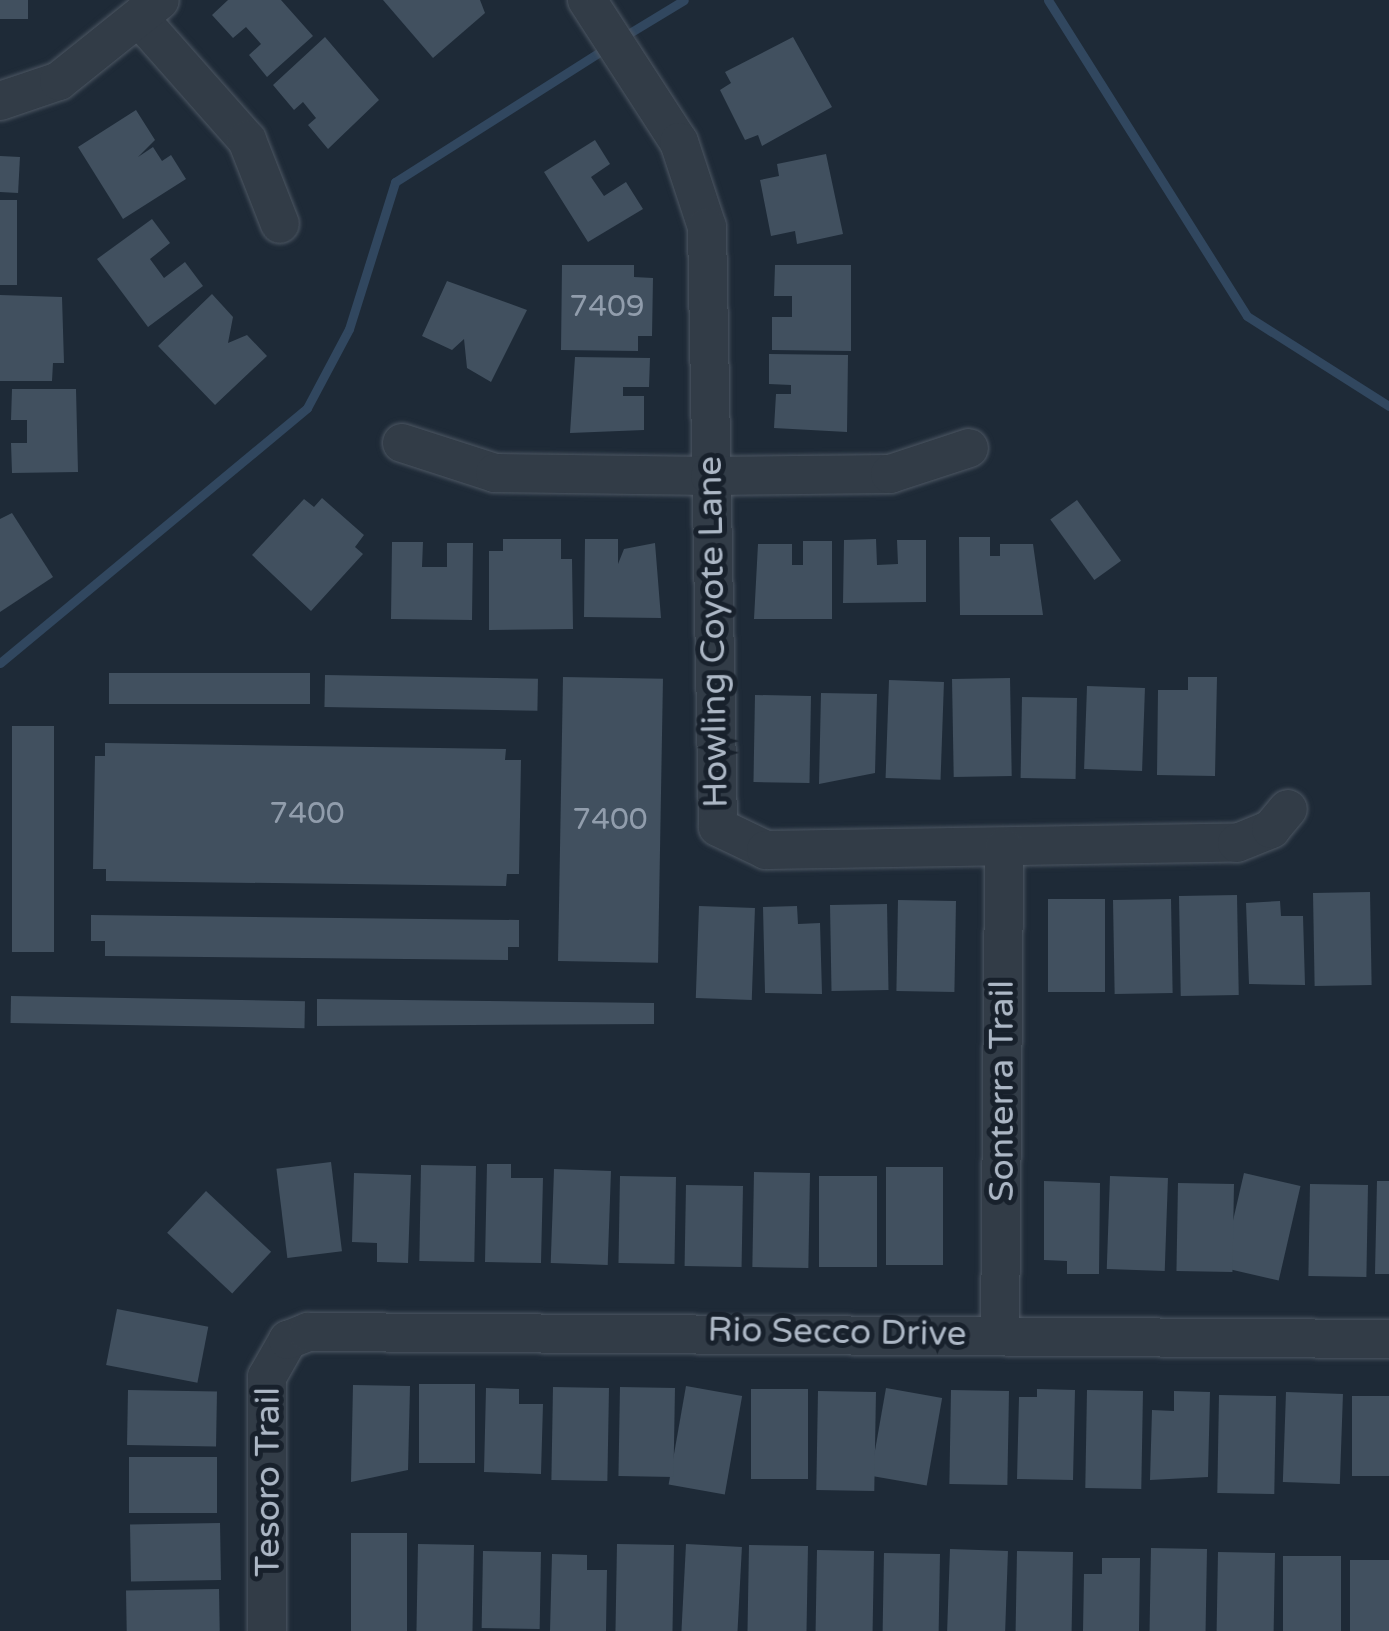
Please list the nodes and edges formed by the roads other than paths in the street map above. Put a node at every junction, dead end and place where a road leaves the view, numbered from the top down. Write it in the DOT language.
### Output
graph roads {
  1 [pos="588,1"];
  2 [pos="150,9"];
  3 [pos="0,101"];
  4 [pos="280,224"];
  5 [pos="402,443"];
  6 [pos="970,448"];
  7 [pos="710,476"];
  8 [pos="1288,809"];
  9 [pos="1004,848"];
  10 [pos="1000,1334"];
  11 [pos="288,1340"];
  12 [pos="1389,1340"];
  13 [pos="267,1631"];
  1 -- 7 [label="street, Howling Coyote Lane"];
  2 -- 3 [label="street"];
  2 -- 4 [label="street"];
  5 -- 7 [label="street"];
  6 -- 7 [label="street"];
  7 -- 9 [label="street, Howling Coyote Lane"];
  8 -- 9 [label="street, Howling Coyote Lane"];
  9 -- 10 [label="street, Sonterra Trail"];
  10 -- 11 [label="street, Rio Secco Drive"];
  10 -- 12 [label="street, Rio Secco Drive"];
  11 -- 13 [label="street, Tesoro Trail"];
}
